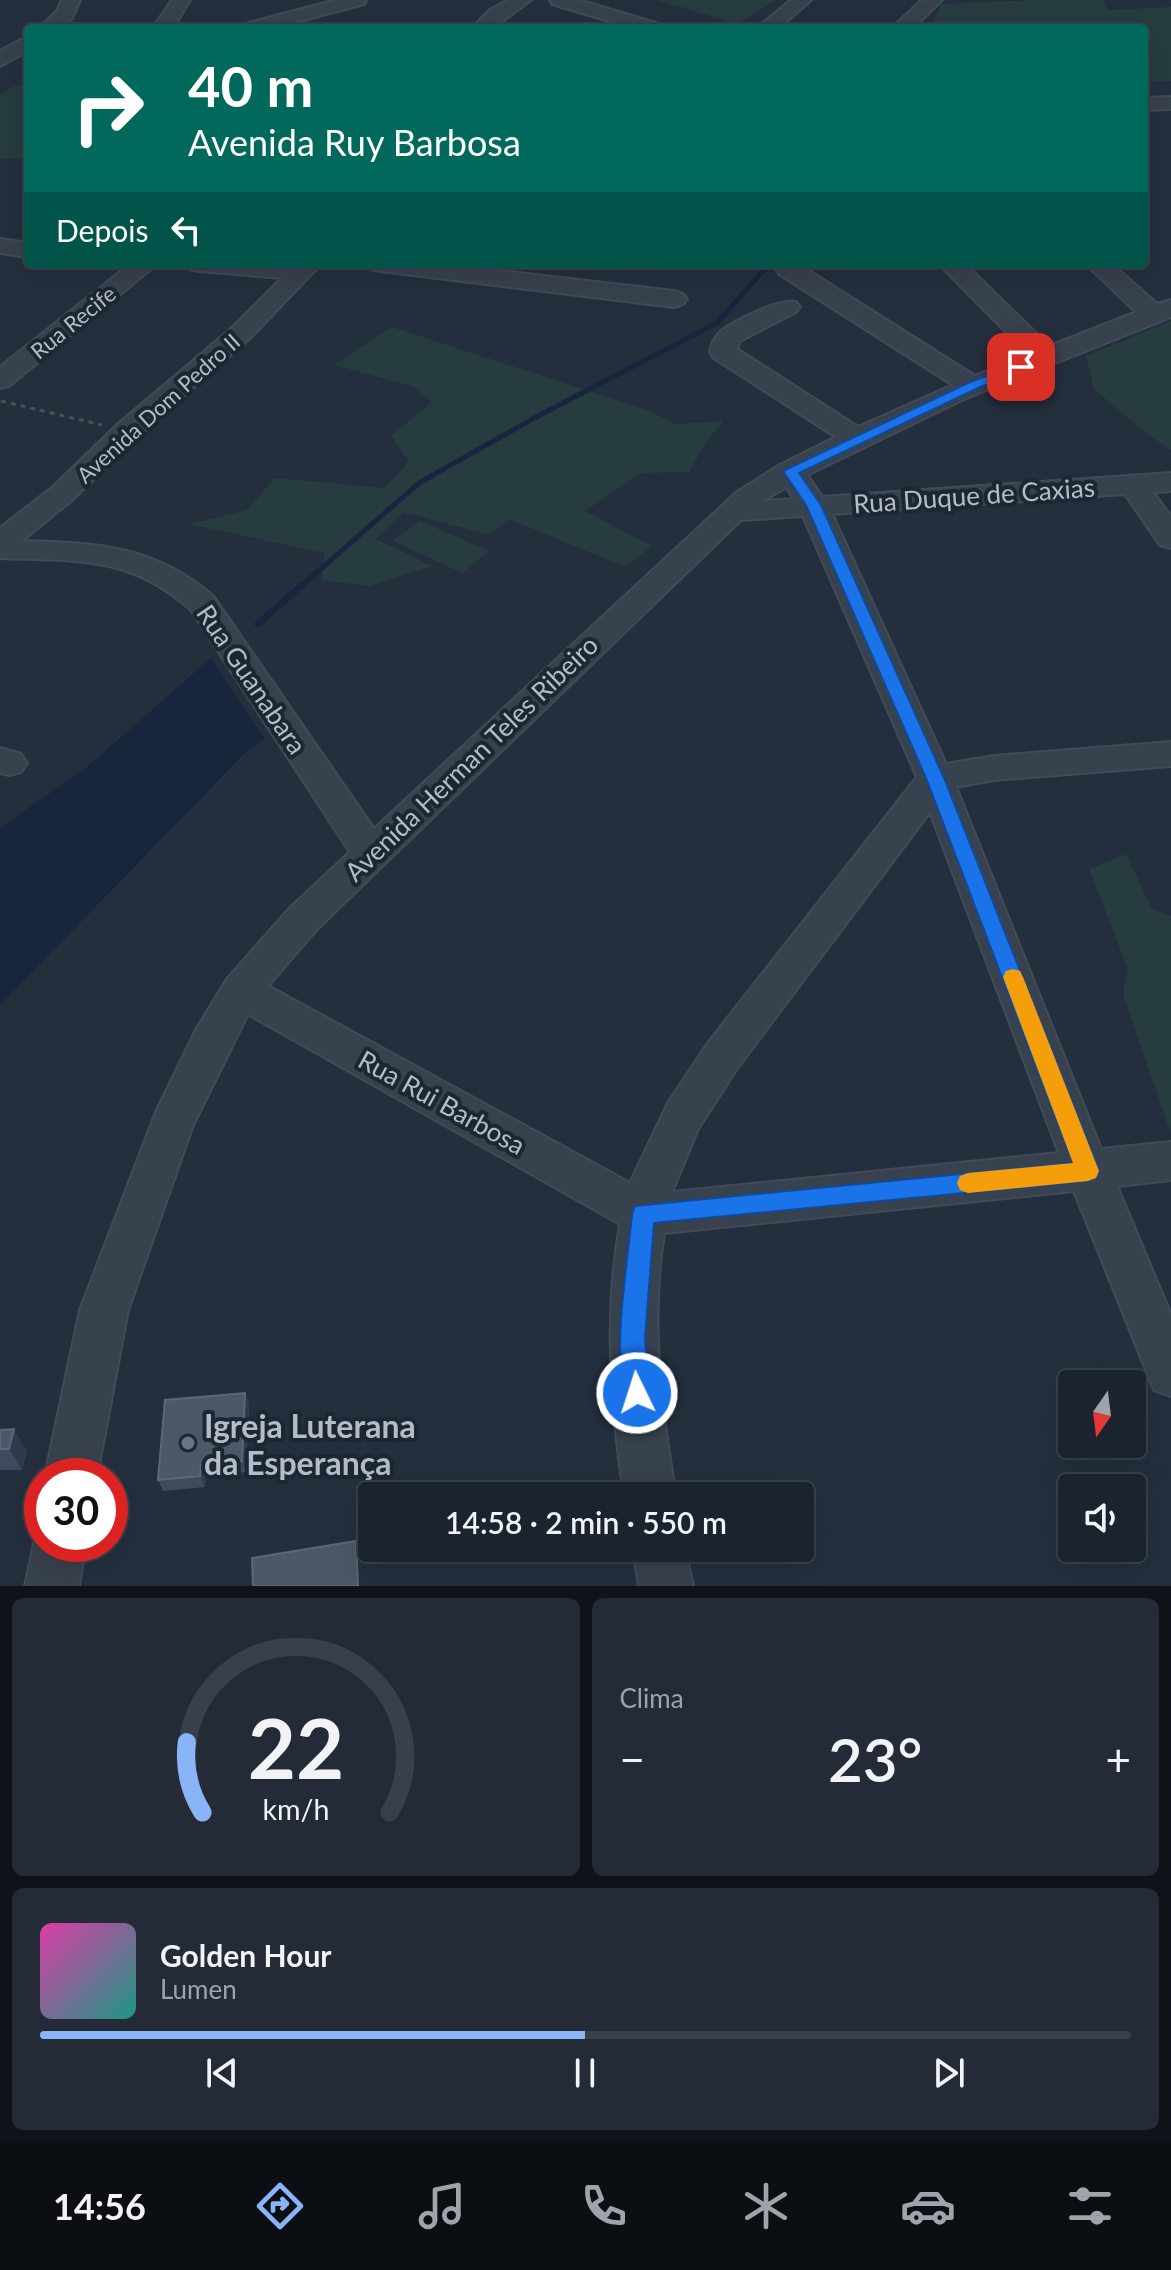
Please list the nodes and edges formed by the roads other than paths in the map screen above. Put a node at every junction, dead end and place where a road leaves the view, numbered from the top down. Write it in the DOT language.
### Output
graph roads {
  1 [pos="71,0"];
  2 [pos="181,0"];
  3 [pos="522,0"];
  4 [pos="559,0"];
  5 [pos="802,0"];
  6 [pos="933,0"];
  7 [pos="365,9"];
  8 [pos="54,24"];
  9 [pos="166,24"];
  10 [pos="276,24"];
  11 [pos="486,24"];
  12 [pos="639,24"];
  13 [pos="772,24"];
  14 [pos="906,24"];
  15 [pos="24,45"];
  16 [pos="0,60"];
  17 [pos="1171,103"];
  18 [pos="1148,104"];
  19 [pos="140,268"];
  20 [pos="305,268"];
  21 [pos="414,268"];
  22 [pos="788,268"];
  23 [pos="955,268"];
  24 [pos="1104,268"];
  25 [pos="674,299"];
  26 [pos="787,307"];
  27 [pos="1163,311"];
  28 [pos="1045,357"];
  29 [pos="0,380"];
  30 [pos="973,386"];
  31 [pos="858,439"];
  32 [pos="790,471"];
  33 [pos="1171,482"];
  34 [pos="1134,485"];
  35 [pos="813,505"];
  36 [pos="729,512"];
  37 [pos="1171,539"];
  38 [pos="0,546"];
  39 [pos="1171,754"];
  40 [pos="935,778"];
  41 [pos="955,826"];
  42 [pos="895,832"];
  43 [pos="371,853"];
  44 [pos="241,990"];
  45 [pos="1171,1161"];
  46 [pos="1088,1171"];
  47 [pos="644,1214"];
  48 [pos="1171,1373"];
  49 [pos="75,1458"];
  50 [pos="647,1482"];
  51 [pos="57,1562"];
  52 [pos="662,1562"];
  53 [pos="52,1586"];
  54 [pos="666,1586"];
  1 -- 8 [label="street"];
  2 -- 9 [label="street"];
  3 -- 11 [label="street"];
  4 -- 12 [label="street"];
  5 -- 13 [label="street"];
  6 -- 14 [label="street"];
  7 -- 10 [label="street"];
  15 -- 16 [label="street"];
  17 -- 18 [label="street"];
  19 -- 29 [label="street, Rua Recife"];
  20 -- 38 [label="street, Avenida Dom Pedro II"];
  21 -- 25 [label="street"];
  22 -- 30 [label="street"];
  23 -- 28 [label="street"];
  24 -- 27 [label="street"];
  26 -- 31 [label="street"];
  27 -- 28 [label="street, Avenida Herman Teles Ribeiro"];
  28 -- 30 [label="street, Avenida Herman Teles Ribeiro"];
  30 -- 31 [label="street, Avenida Herman Teles Ribeiro"];
  31 -- 32 [label="street, Avenida Herman Teles Ribeiro"];
  32 -- 35 [label="street"];
  32 -- 36 [label="street, Avenida Herman Teles Ribeiro"];
  33 -- 34 [label="street, Rua Duque de Caxias"];
  34 -- 35 [label="street, Rua Duque de Caxias"];
  34 -- 37 [label="street"];
  35 -- 36 [label="street, Rua Duque de Caxias"];
  35 -- 40 [label="street"];
  36 -- 43 [label="street, Avenida Herman Teles Ribeiro"];
  38 -- 43 [label="street, Rua Guanabara"];
  39 -- 40 [label="street"];
  40 -- 41 [label="street"];
  40 -- 42 [label="street"];
  41 -- 42 [label="street"];
  41 -- 46 [label="street"];
  42 -- 47 [label="street"];
  43 -- 44 [label="street, Avenida Herman Teles Ribeiro"];
  44 -- 47 [label="street, Rua Rui Barbosa"];
  44 -- 49 [label="street, Avenida Herman Teles Ribeiro"];
  45 -- 46 [label="street"];
  46 -- 47 [label="street"];
  46 -- 48 [label="street"];
  47 -- 50 [label="street"];
  51 -- 53 [label="street"];
  52 -- 54 [label="street"];
}
